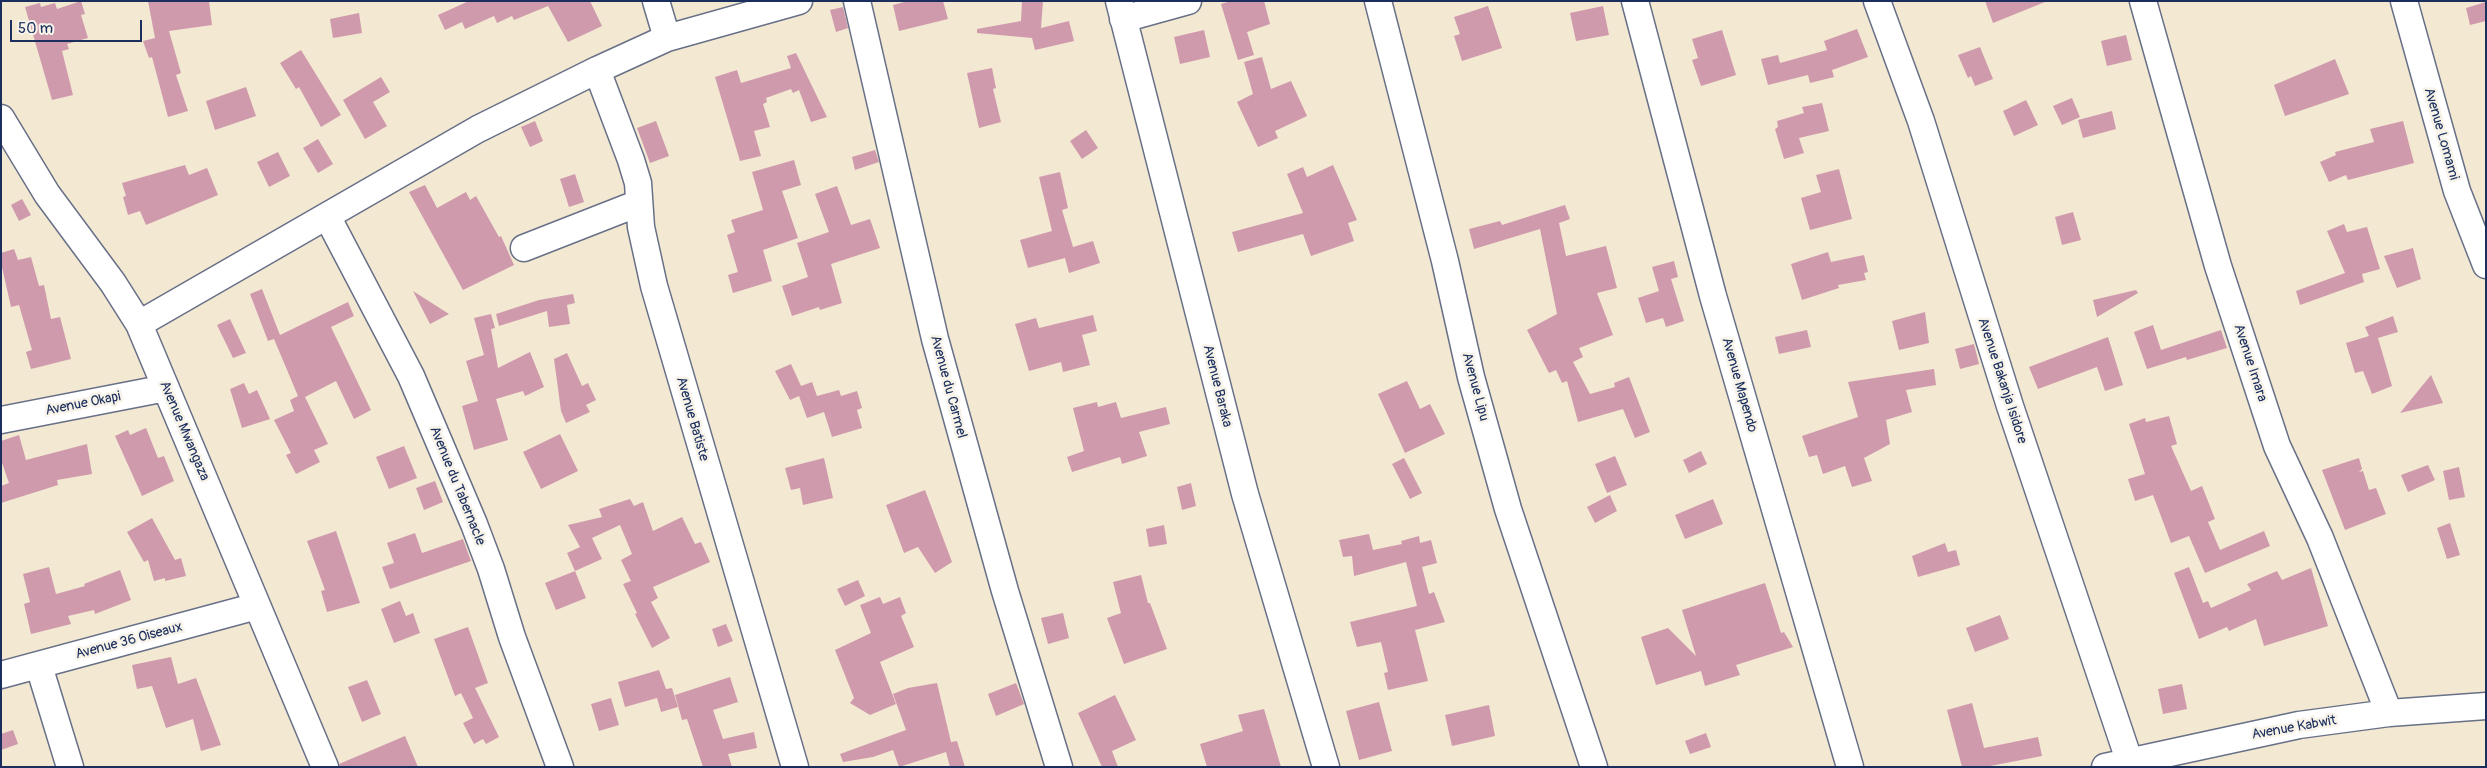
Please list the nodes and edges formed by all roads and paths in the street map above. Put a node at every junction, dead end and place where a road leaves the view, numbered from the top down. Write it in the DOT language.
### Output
graph roads {
  1 [pos="656,1"];
  2 [pos="799,1"];
  3 [pos="857,1"];
  4 [pos="1188,1"];
  5 [pos="1378,1"];
  6 [pos="1635,1"];
  7 [pos="1877,1"];
  8 [pos="2143,1"];
  9 [pos="2404,1"];
  10 [pos="1121,10"];
  11 [pos="668,38"];
  12 [pos="597,70"];
  13 [pos="1,118"];
  14 [pos="639,203"];
  15 [pos="327,216"];
  16 [pos="524,248"];
  17 [pos="2486,265"];
  18 [pos="138,324"];
  19 [pos="166,388"];
  20 [pos="1,420"];
  21 [pos="257,606"];
  22 [pos="40,666"];
  23 [pos="1,675"];
  24 [pos="2486,706"];
  25 [pos="2389,713"];
  26 [pos="2117,764"];
  27 [pos="70,767"];
  28 [pos="325,767"];
  29 [pos="560,767"];
  30 [pos="795,767"];
  31 [pos="1059,767"];
  32 [pos="1326,767"];
  33 [pos="1594,767"];
  34 [pos="1850,767"];
  1 -- 11 [label="street"];
  2 -- 11 [label="street"];
  3 -- 31 [label="street, Avenue du Carmel"];
  4 -- 10 [label="street"];
  5 -- 33 [label="street, Avenue Lipu"];
  6 -- 34 [label="street, Avenue Mapendo"];
  7 -- 26 [label="street, Avenue Bakanja Isidore"];
  8 -- 25 [label="street, Avenue Imara"];
  9 -- 17 [label="street, Avenue Lomami"];
  10 -- 32 [label="street, Avenue Baraka"];
  11 -- 12 [label="street"];
  12 -- 14 [label="street, Avenue Batiste"];
  12 -- 15 [label="street"];
  13 -- 18 [label="street, Avenue Mwangaza"];
  14 -- 16 [label="street"];
  14 -- 30 [label="street, Avenue Batiste"];
  15 -- 18 [label="street"];
  15 -- 29 [label="street, Avenue du Tabernacle"];
  18 -- 19 [label="street, Avenue Mwangaza"];
  19 -- 20 [label="street, Avenue Okapi"];
  19 -- 21 [label="street, Avenue Mwangaza"];
  21 -- 22 [label="street, Avenue 36 Oiseaux"];
  21 -- 28 [label="street, Avenue Mwangaza"];
  22 -- 23 [label="street, Avenue 36 Oiseaux"];
  22 -- 27 [label="street"];
  24 -- 25 [label="street, Avenue Kabwit"];
  25 -- 26 [label="street, Avenue Kabwit"];
}
